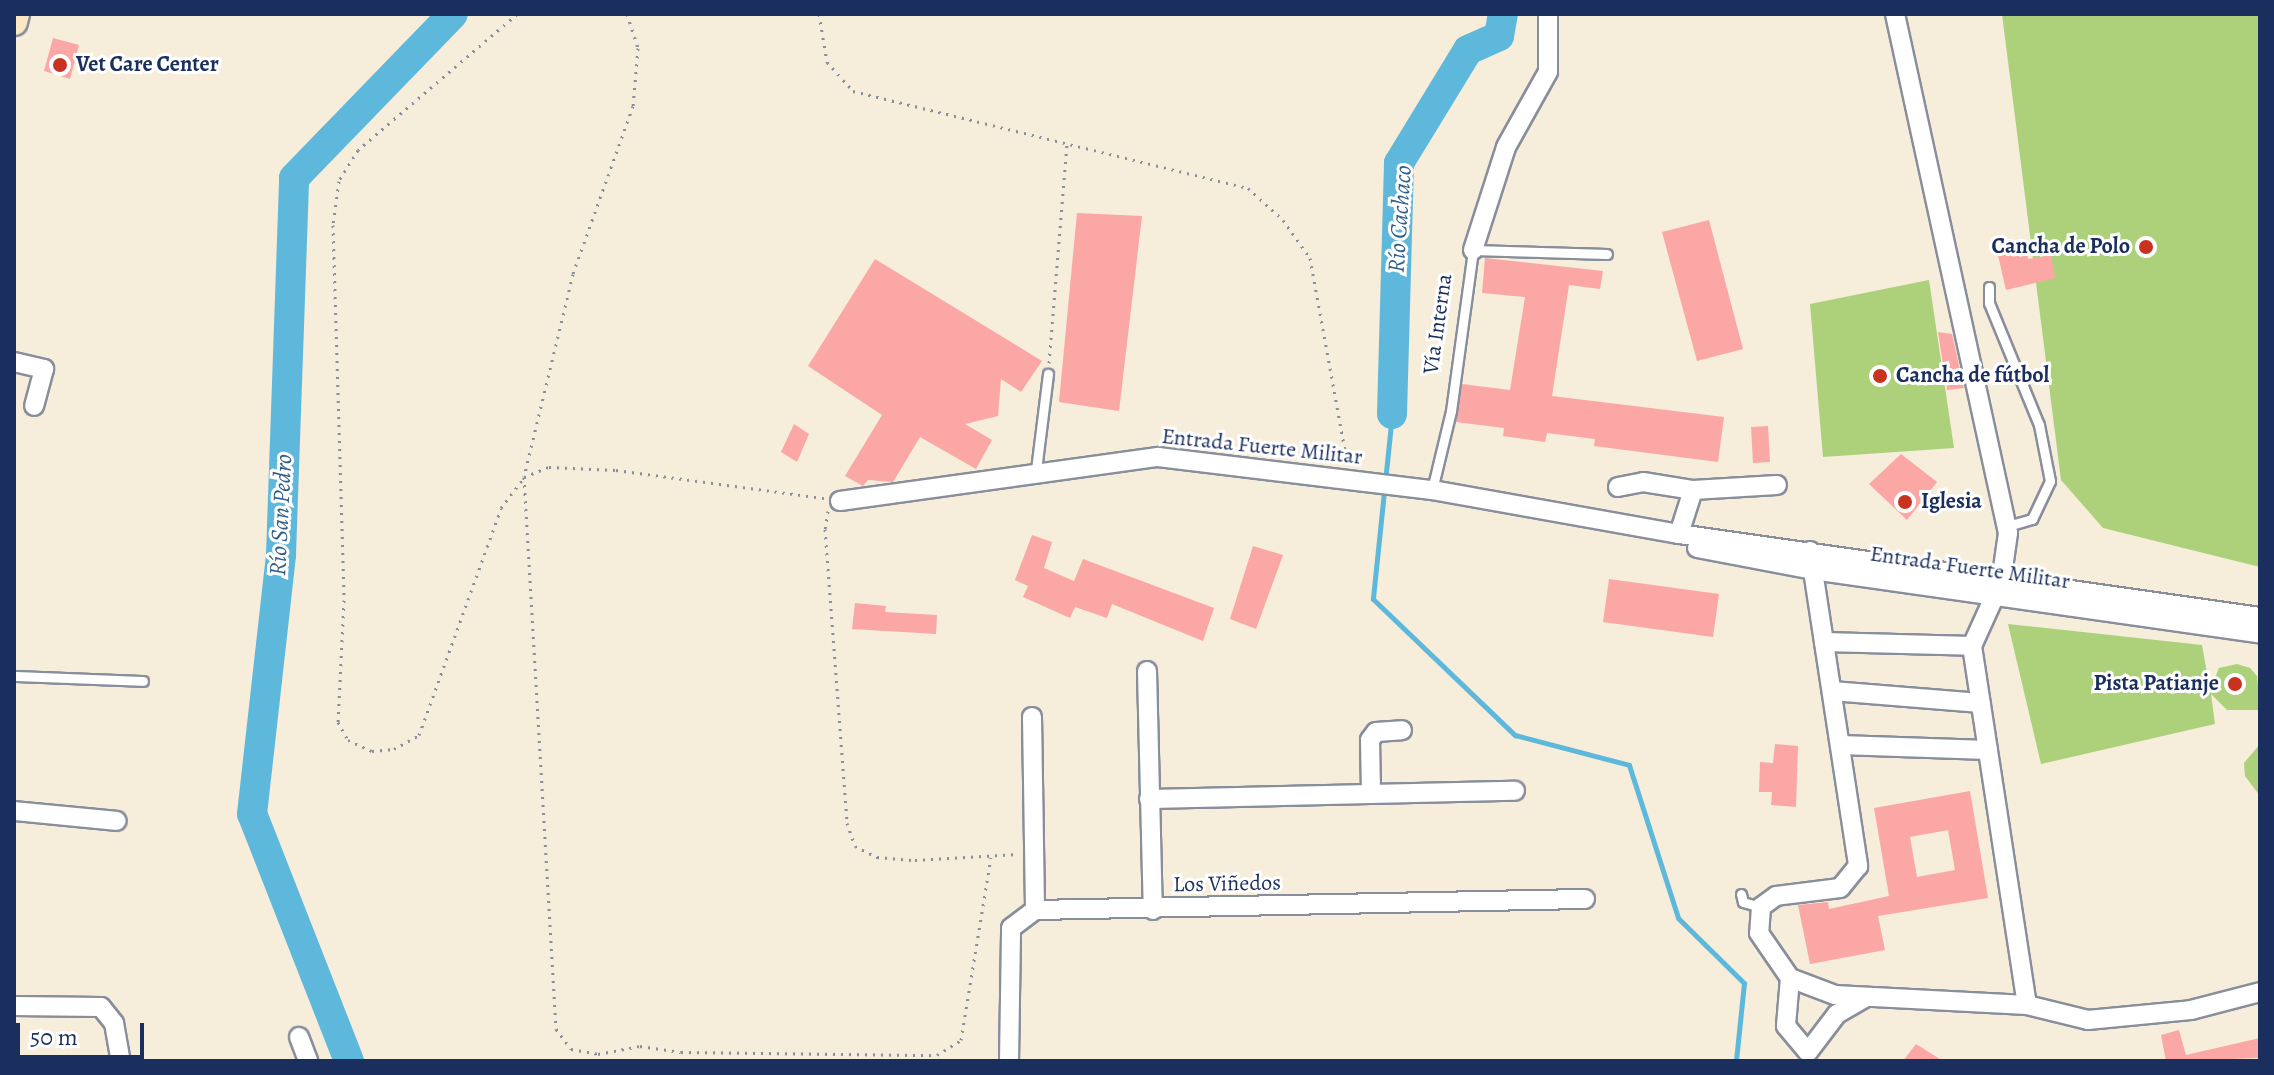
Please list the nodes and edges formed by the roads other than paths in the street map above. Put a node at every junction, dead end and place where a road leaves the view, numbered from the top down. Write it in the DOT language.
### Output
graph roads {
  1 [pos="15,14"];
  2 [pos="1548,14"];
  3 [pos="1895,14"];
  4 [pos="14,22"];
  5 [pos="1473,250"];
  6 [pos="1607,254"];
  7 [pos="1989,287"];
  8 [pos="14,362"];
  9 [pos="1048,374"];
  10 [pos="34,406"];
  11 [pos="1036,470"];
  12 [pos="1777,485"];
  13 [pos="1618,487"];
  14 [pos="1430,490"];
  15 [pos="1693,490"];
  16 [pos="840,501"];
  17 [pos="2007,526"];
  18 [pos="1679,534"];
  19 [pos="1810,551"];
  20 [pos="1813,570"];
  21 [pos="1998,589"];
  22 [pos="2260,617"];
  23 [pos="2260,634"];
  24 [pos="1824,642"];
  25 [pos="1972,646"];
  26 [pos="1147,671"];
  27 [pos="14,676"];
  28 [pos="143,681"];
  29 [pos="1832,691"];
  30 [pos="1981,703"];
  31 [pos="1032,717"];
  32 [pos="1402,730"];
  33 [pos="1840,745"];
  34 [pos="1988,750"];
  35 [pos="1371,791"];
  36 [pos="1515,791"];
  37 [pos="1149,799"];
  38 [pos="14,811"];
  39 [pos="117,821"];
  40 [pos="1741,894"];
  41 [pos="1585,899"];
  42 [pos="1761,907"];
  43 [pos="1035,910"];
  44 [pos="1153,910"];
  45 [pos="1790,978"];
  46 [pos="2260,992"];
  47 [pos="1867,997"];
  48 [pos="2027,1005"];
  49 [pos="14,1006"];
  50 [pos="299,1037"];
  51 [pos="1810,1056"];
  52 [pos="121,1061"];
  53 [pos="308,1061"];
  54 [pos="1009,1061"];
  1 -- 4 [label="street"];
  2 -- 5 [label="street"];
  3 -- 17 [label="street"];
  5 -- 6 [label="lane, Vía Interna"];
  5 -- 14 [label="lane, Vía Interna"];
  7 -- 17 [label="lane"];
  8 -- 10 [label="street"];
  9 -- 11 [label="lane"];
  11 -- 14 [label="street, Entrada Fuerte Militar"];
  11 -- 16 [label="street, Entrada Fuerte Militar"];
  12 -- 15 [label="street"];
  13 -- 15 [label="street"];
  14 -- 18 [label="street, Entrada Fuerte Militar"];
  15 -- 18 [label="street"];
  17 -- 21 [label="street"];
  18 -- 19 [label="street, Entrada Fuerte Militar"];
  18 -- 20 [label="street, Entrada Fuerte Militar"];
  19 -- 20 [label="street"];
  19 -- 21 [label="street, Entrada Fuerte Militar"];
  20 -- 21 [label="street, Entrada Fuerte Militar"];
  20 -- 24 [label="street"];
  21 -- 22 [label="street, Entrada Fuerte Militar"];
  21 -- 23 [label="street, Entrada Fuerte Militar"];
  21 -- 25 [label="street"];
  24 -- 25 [label="street"];
  24 -- 29 [label="street"];
  25 -- 30 [label="street"];
  26 -- 37 [label="street"];
  27 -- 28 [label="lane"];
  29 -- 30 [label="street"];
  29 -- 33 [label="street"];
  30 -- 34 [label="street"];
  31 -- 43 [label="street"];
  32 -- 35 [label="street"];
  33 -- 34 [label="street"];
  33 -- 42 [label="street"];
  34 -- 48 [label="street"];
  35 -- 36 [label="street"];
  35 -- 37 [label="street"];
  37 -- 44 [label="street"];
  38 -- 39 [label="street"];
  40 -- 42 [label="lane"];
  41 -- 44 [label="street, Los Viñedos"];
  42 -- 45 [label="street"];
  43 -- 44 [label="street, Los Viñedos"];
  43 -- 54 [label="street"];
  45 -- 47 [label="street"];
  45 -- 51 [label="street"];
  46 -- 48 [label="street"];
  47 -- 48 [label="street"];
  47 -- 51 [label="street"];
  49 -- 52 [label="street"];
  50 -- 53 [label="street"];
}
